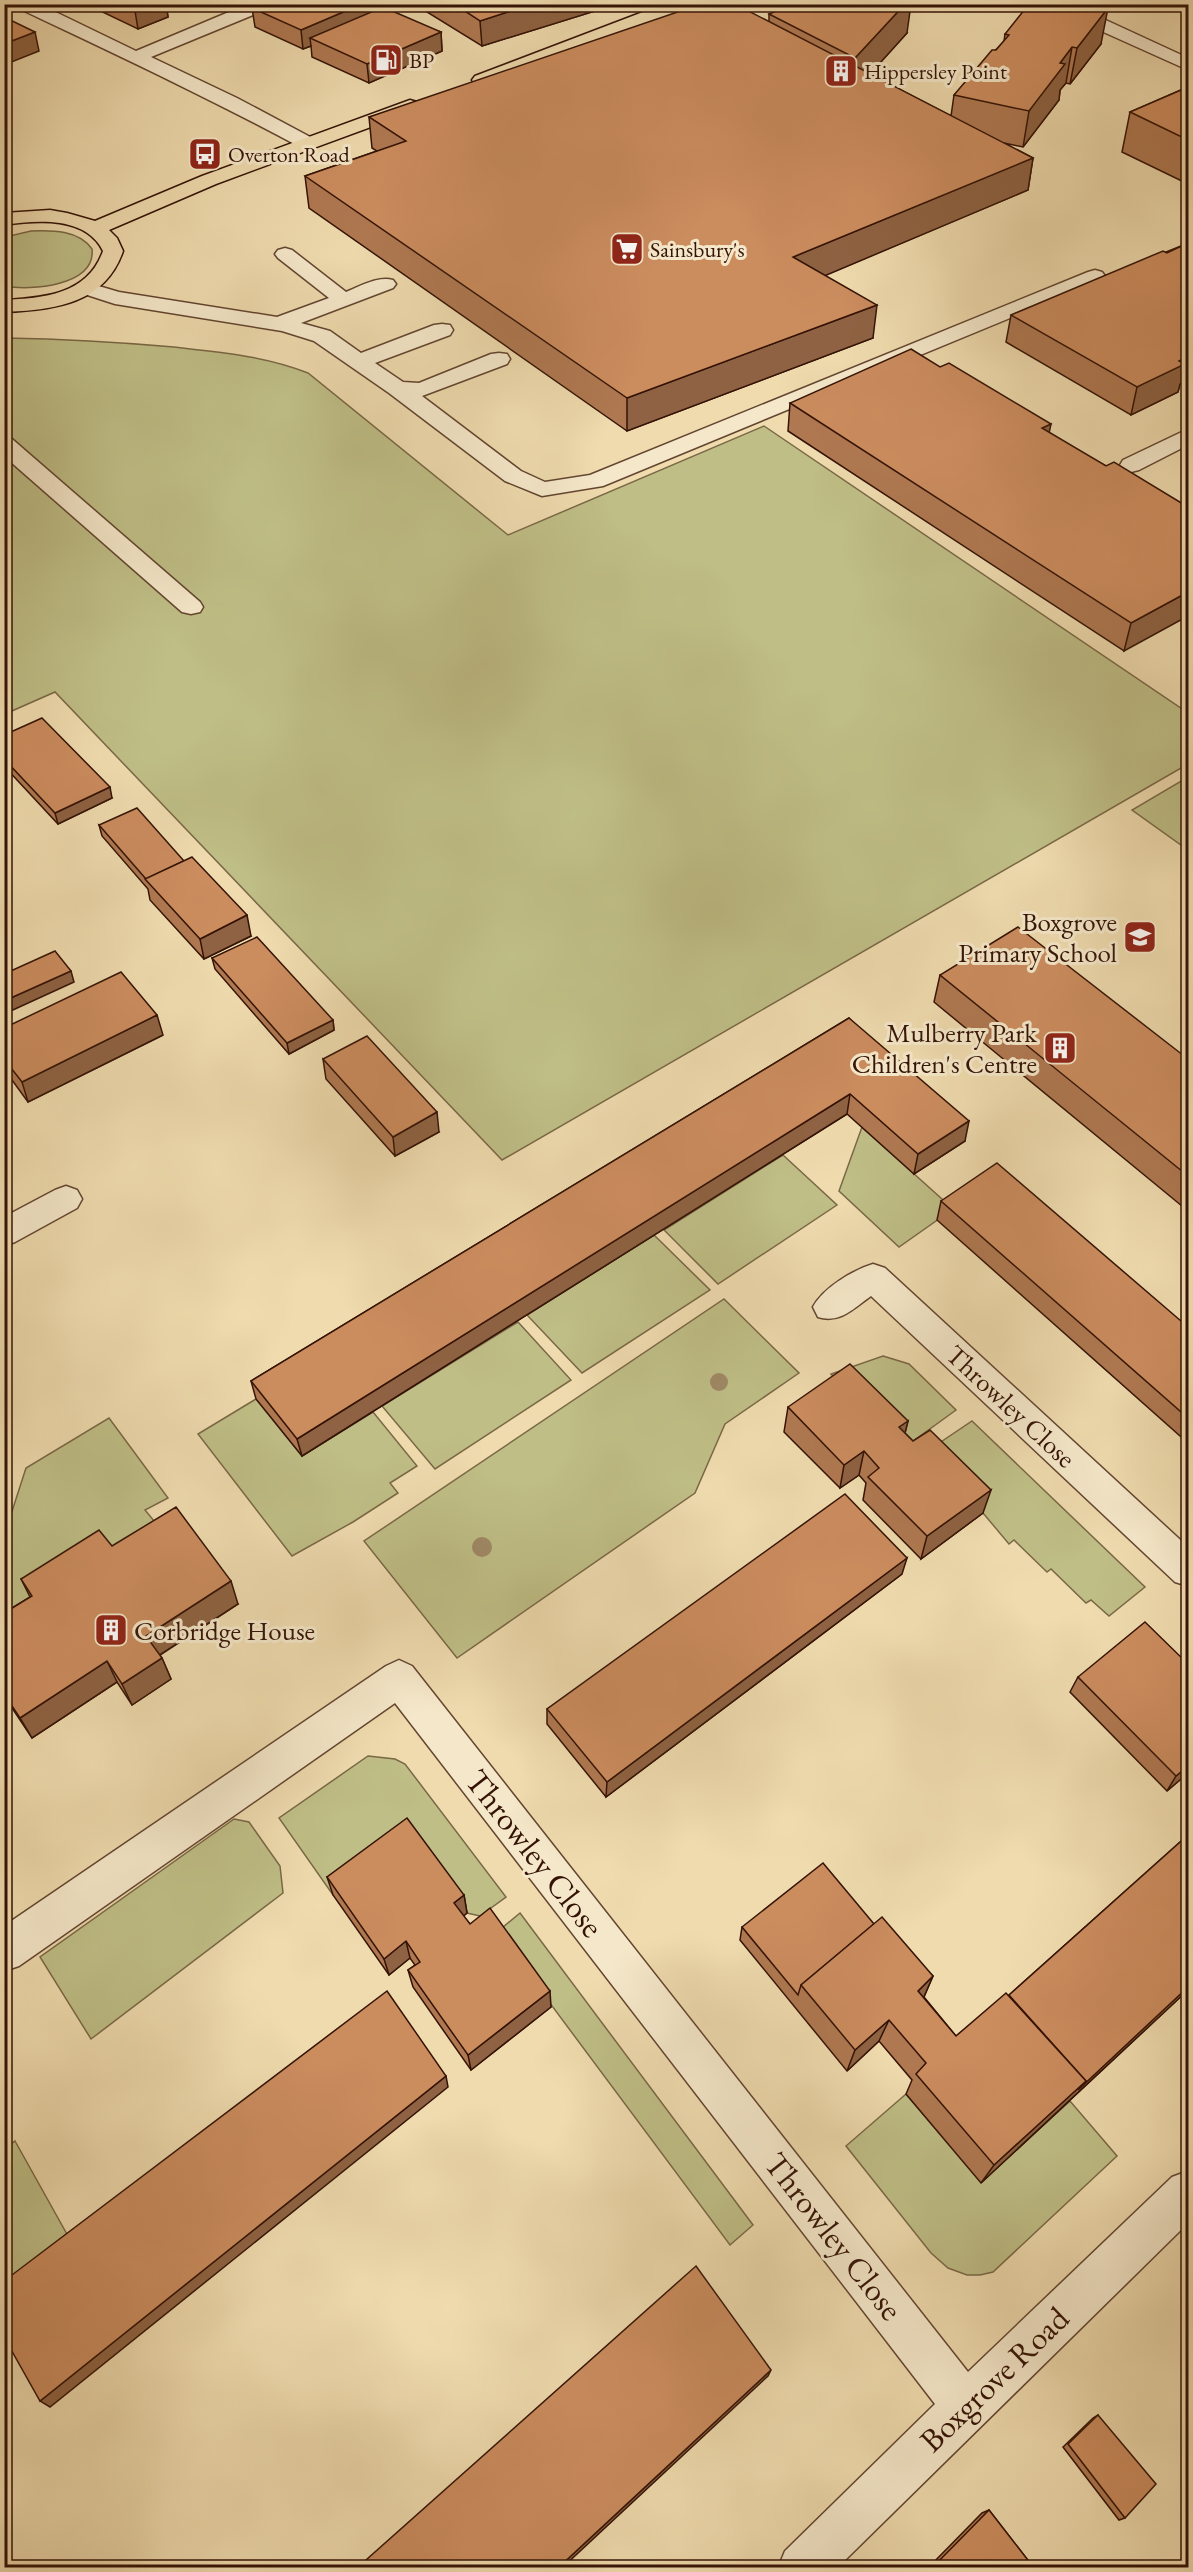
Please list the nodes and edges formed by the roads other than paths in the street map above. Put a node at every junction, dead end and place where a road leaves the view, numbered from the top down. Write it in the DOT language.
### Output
graph roads {
  1 [pos="24,4"];
  2 [pos="264,4"];
  3 [pos="681,4"];
  4 [pos="1056,4"];
  5 [pos="134,58"];
  6 [pos="1188,65"];
  7 [pos="464,86"];
  8 [pos="430,98"];
  9 [pos="307,143"];
  10 [pos="5,218"];
  11 [pos="96,228"];
  12 [pos="285,254"];
  13 [pos="1095,276"];
  14 [pos="386,284"];
  15 [pos="85,288"];
  16 [pos="344,300"];
  17 [pos="4,306"];
  18 [pos="279,324"];
  19 [pos="442,330"];
  20 [pos="499,359"];
  21 [pos="359,361"];
  22 [pos="397,388"];
  23 [pos="1188,436"];
  24 [pos="4,444"];
  25 [pos="1131,465"];
  26 [pos="191,607"];
  27 [pos="66,1199"];
  28 [pos="4,1233"];
  29 [pos="830,1307"];
  30 [pos="1188,1570"];
  31 [pos="4,1951"];
  32 [pos="1188,2193"];
  33 [pos="966,2406"];
  34 [pos="802,2568"];
  1 -- 5 [label="street"];
  2 -- 5 [label="street"];
  3 -- 7 [label="main road"];
  4 -- 6 [label="street"];
  5 -- 9 [label="street"];
  8 -- 9 [label="main road"];
  9 -- 11 [label="main road"];
  10 -- 11 [label="main road"];
  11 -- 15 [label="main road"];
  12 -- 16 [label="street"];
  13 -- 22 [label="street"];
  14 -- 16 [label="street"];
  15 -- 17 [label="main road"];
  15 -- 18 [label="street"];
  16 -- 18 [label="street"];
  18 -- 21 [label="street"];
  19 -- 21 [label="street"];
  20 -- 22 [label="street"];
  21 -- 22 [label="street"];
  23 -- 25 [label="street"];
  24 -- 26 [label="street"];
  27 -- 28 [label="street"];
  29 -- 30 [label="street, Throwley Close"];
  31 -- 33 [label="street, Throwley Close"];
  32 -- 33 [label="street, Boxgrove Road"];
  33 -- 34 [label="street, Boxgrove Road"];
}
